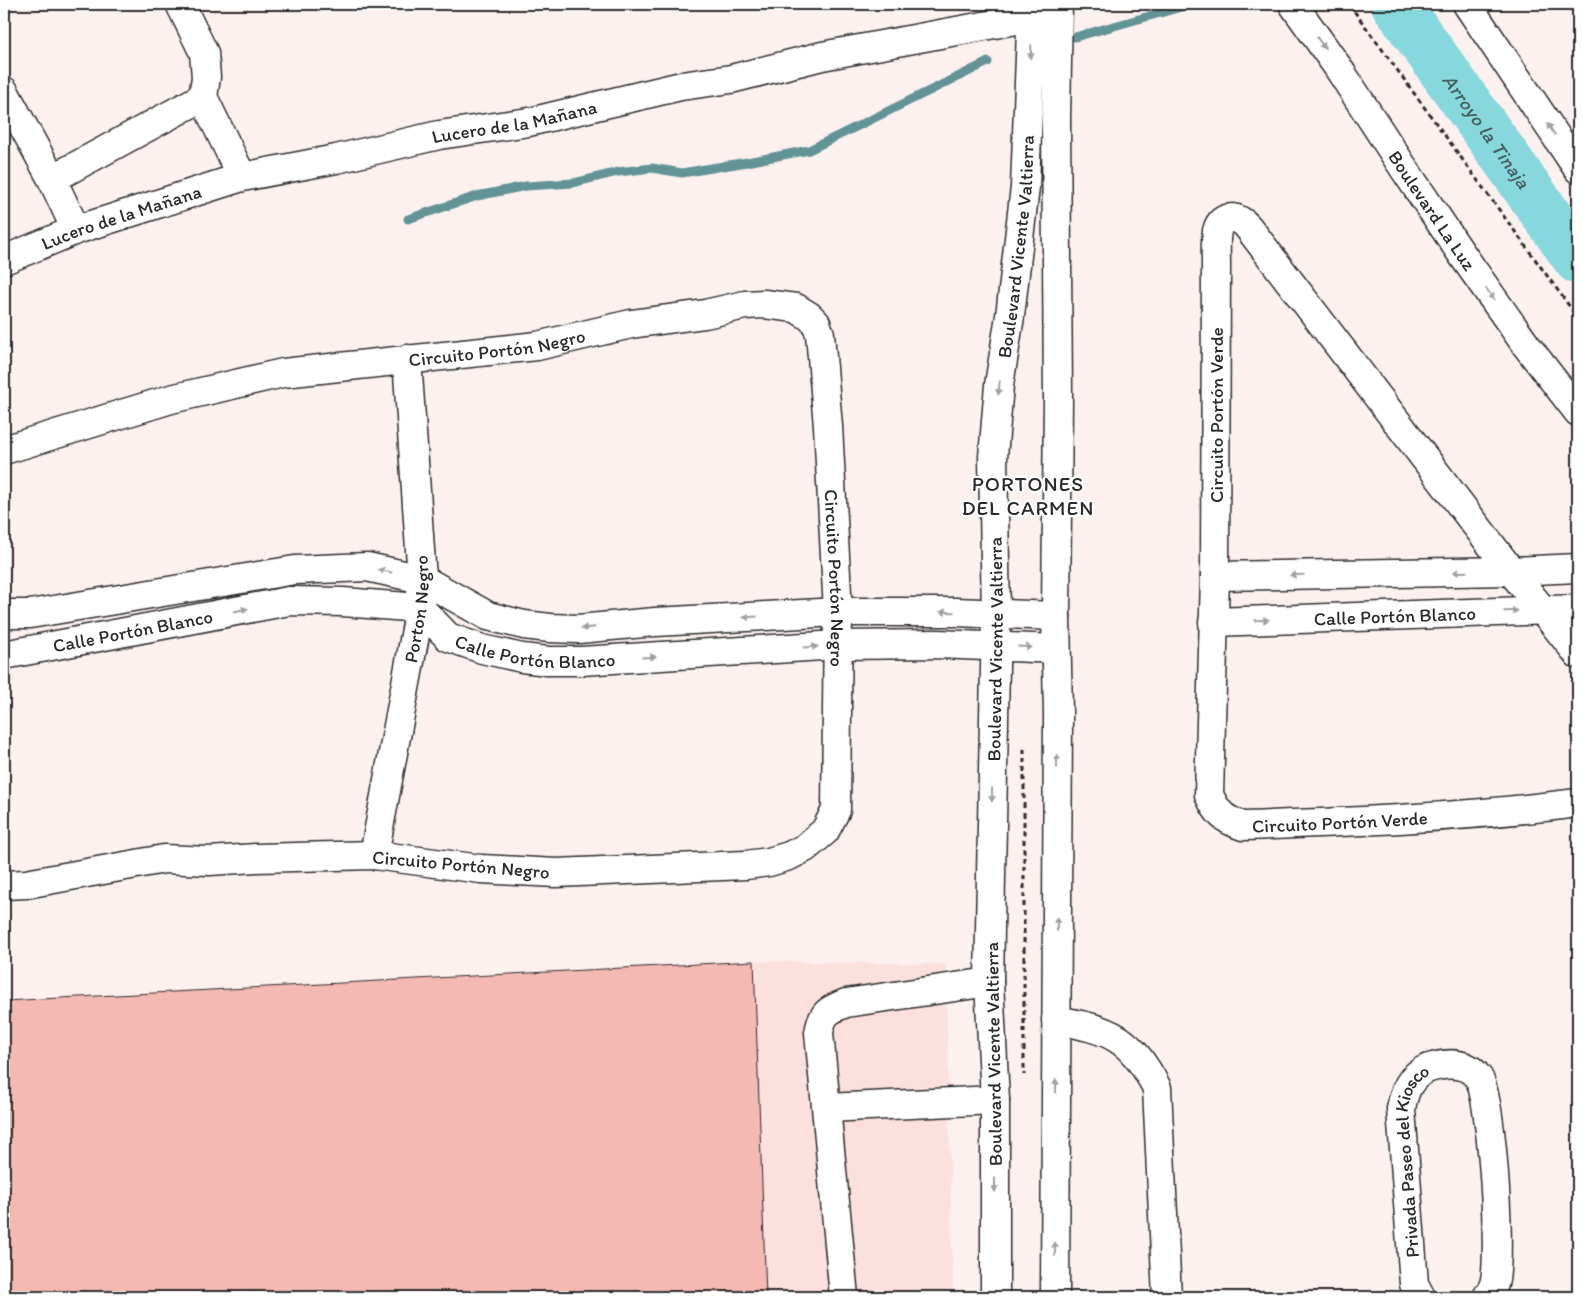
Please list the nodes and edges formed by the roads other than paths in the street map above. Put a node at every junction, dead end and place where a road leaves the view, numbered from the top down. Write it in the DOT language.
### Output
graph roads {
  1 [pos="180,4"];
  2 [pos="1058,4"];
  3 [pos="1293,4"];
  4 [pos="1467,4"];
  5 [pos="1032,11"];
  6 [pos="4,91"];
  7 [pos="203,97"];
  8 [pos="1578,169"];
  9 [pos="242,176"];
  10 [pos="52,179"];
  11 [pos="76,230"];
  12 [pos="4,260"];
  13 [pos="407,359"];
  14 [pos="1578,412"];
  15 [pos="4,450"];
  16 [pos="1578,568"];
  17 [pos="1511,571"];
  18 [pos="1215,576"];
  19 [pos="422,579"];
  20 [pos="420,608"];
  21 [pos="1578,609"];
  22 [pos="1543,610"];
  23 [pos="838,612"];
  24 [pos="4,614"];
  25 [pos="996,614"];
  26 [pos="1056,616"];
  27 [pos="1213,622"];
  28 [pos="838,645"];
  29 [pos="994,645"];
  30 [pos="1056,648"];
  31 [pos="4,654"];
  32 [pos="1578,654"];
  33 [pos="1578,803"];
  34 [pos="374,855"];
  35 [pos="4,885"];
  36 [pos="990,982"];
  37 [pos="1056,1020"];
  38 [pos="995,1100"];
  39 [pos="827,1108"];
  40 [pos="844,1297"];
  41 [pos="995,1297"];
  42 [pos="1055,1297"];
  43 [pos="1167,1297"];
  44 [pos="1421,1297"];
  45 [pos="1487,1297"];
  1 -- 7 [label="street"];
  2 -- 26 [label="street, Boulevard Vicente Valtierra"];
  3 -- 14 [label="street, Boulevard La Luz, one-way"];
  8 -- 4 [label="street, one-way"];
  5 -- 9 [label="street, Lucero de la Mañana"];
  5 -- 25 [label="street, Boulevard Vicente Valtierra, one-way"];
  6 -- 10 [label="street"];
  7 -- 9 [label="street"];
  7 -- 10 [label="street"];
  9 -- 11 [label="street, Lucero de la Mañana"];
  10 -- 11 [label="street"];
  11 -- 12 [label="street, Lucero de la Mañana"];
  13 -- 15 [label="street, Circuito Portón Negro"];
  13 -- 19 [label="street, Porton Negro"];
  13 -- 23 [label="street, Circuito Portón Negro"];
  16 -- 17 [label="street"];
  17 -- 18 [label="street, one-way"];
  17 -- 18 [label="street, Circuito Portón Verde"];
  17 -- 22 [label="street, Circuito Portón Verde"];
  18 -- 27 [label="street, Circuito Portón Verde"];
  19 -- 20 [label="street, Porton Negro"];
  23 -- 19 [label="street, Calle Portón Blanco, one-way"];
  19 -- 24 [label="street, Calle Portón Blanco, one-way"];
  20 -- 28 [label="street, Calle Portón Blanco, one-way"];
  31 -- 20 [label="street, Calle Portón Blanco, one-way"];
  20 -- 34 [label="street, Porton Negro"];
  21 -- 22 [label="street, Calle Portón Blanco"];
  27 -- 22 [label="street, Calle Portón Blanco, one-way"];
  22 -- 32 [label="street, Circuito Portón Verde"];
  25 -- 23 [label="street, Calle Portón Blanco, one-way"];
  23 -- 28 [label="street, Circuito Portón Negro"];
  25 -- 26 [label="street, Calle Portón Blanco"];
  25 -- 29 [label="street, Boulevard Vicente Valtierra"];
  26 -- 30 [label="street, Boulevard Vicente Valtierra"];
  27 -- 33 [label="street, Circuito Portón Verde"];
  28 -- 29 [label="street, Calle Portón Blanco"];
  28 -- 34 [label="street, Circuito Portón Negro"];
  29 -- 30 [label="street, Calle Portón Blanco, one-way"];
  29 -- 36 [label="street, Boulevard Vicente Valtierra, one-way"];
  37 -- 30 [label="street, Boulevard Vicente Valtierra, one-way"];
  34 -- 35 [label="street, Circuito Portón Negro"];
  36 -- 38 [label="street, Boulevard Vicente Valtierra"];
  36 -- 39 [label="street"];
  42 -- 37 [label="street, Boulevard Vicente Valtierra, one-way"];
  37 -- 43 [label="street"];
  38 -- 39 [label="street"];
  38 -- 41 [label="street, Boulevard Vicente Valtierra, one-way"];
  39 -- 40 [label="street"];
  44 -- 45 [label="street, Privada Paseo del Kiosco"];
}
